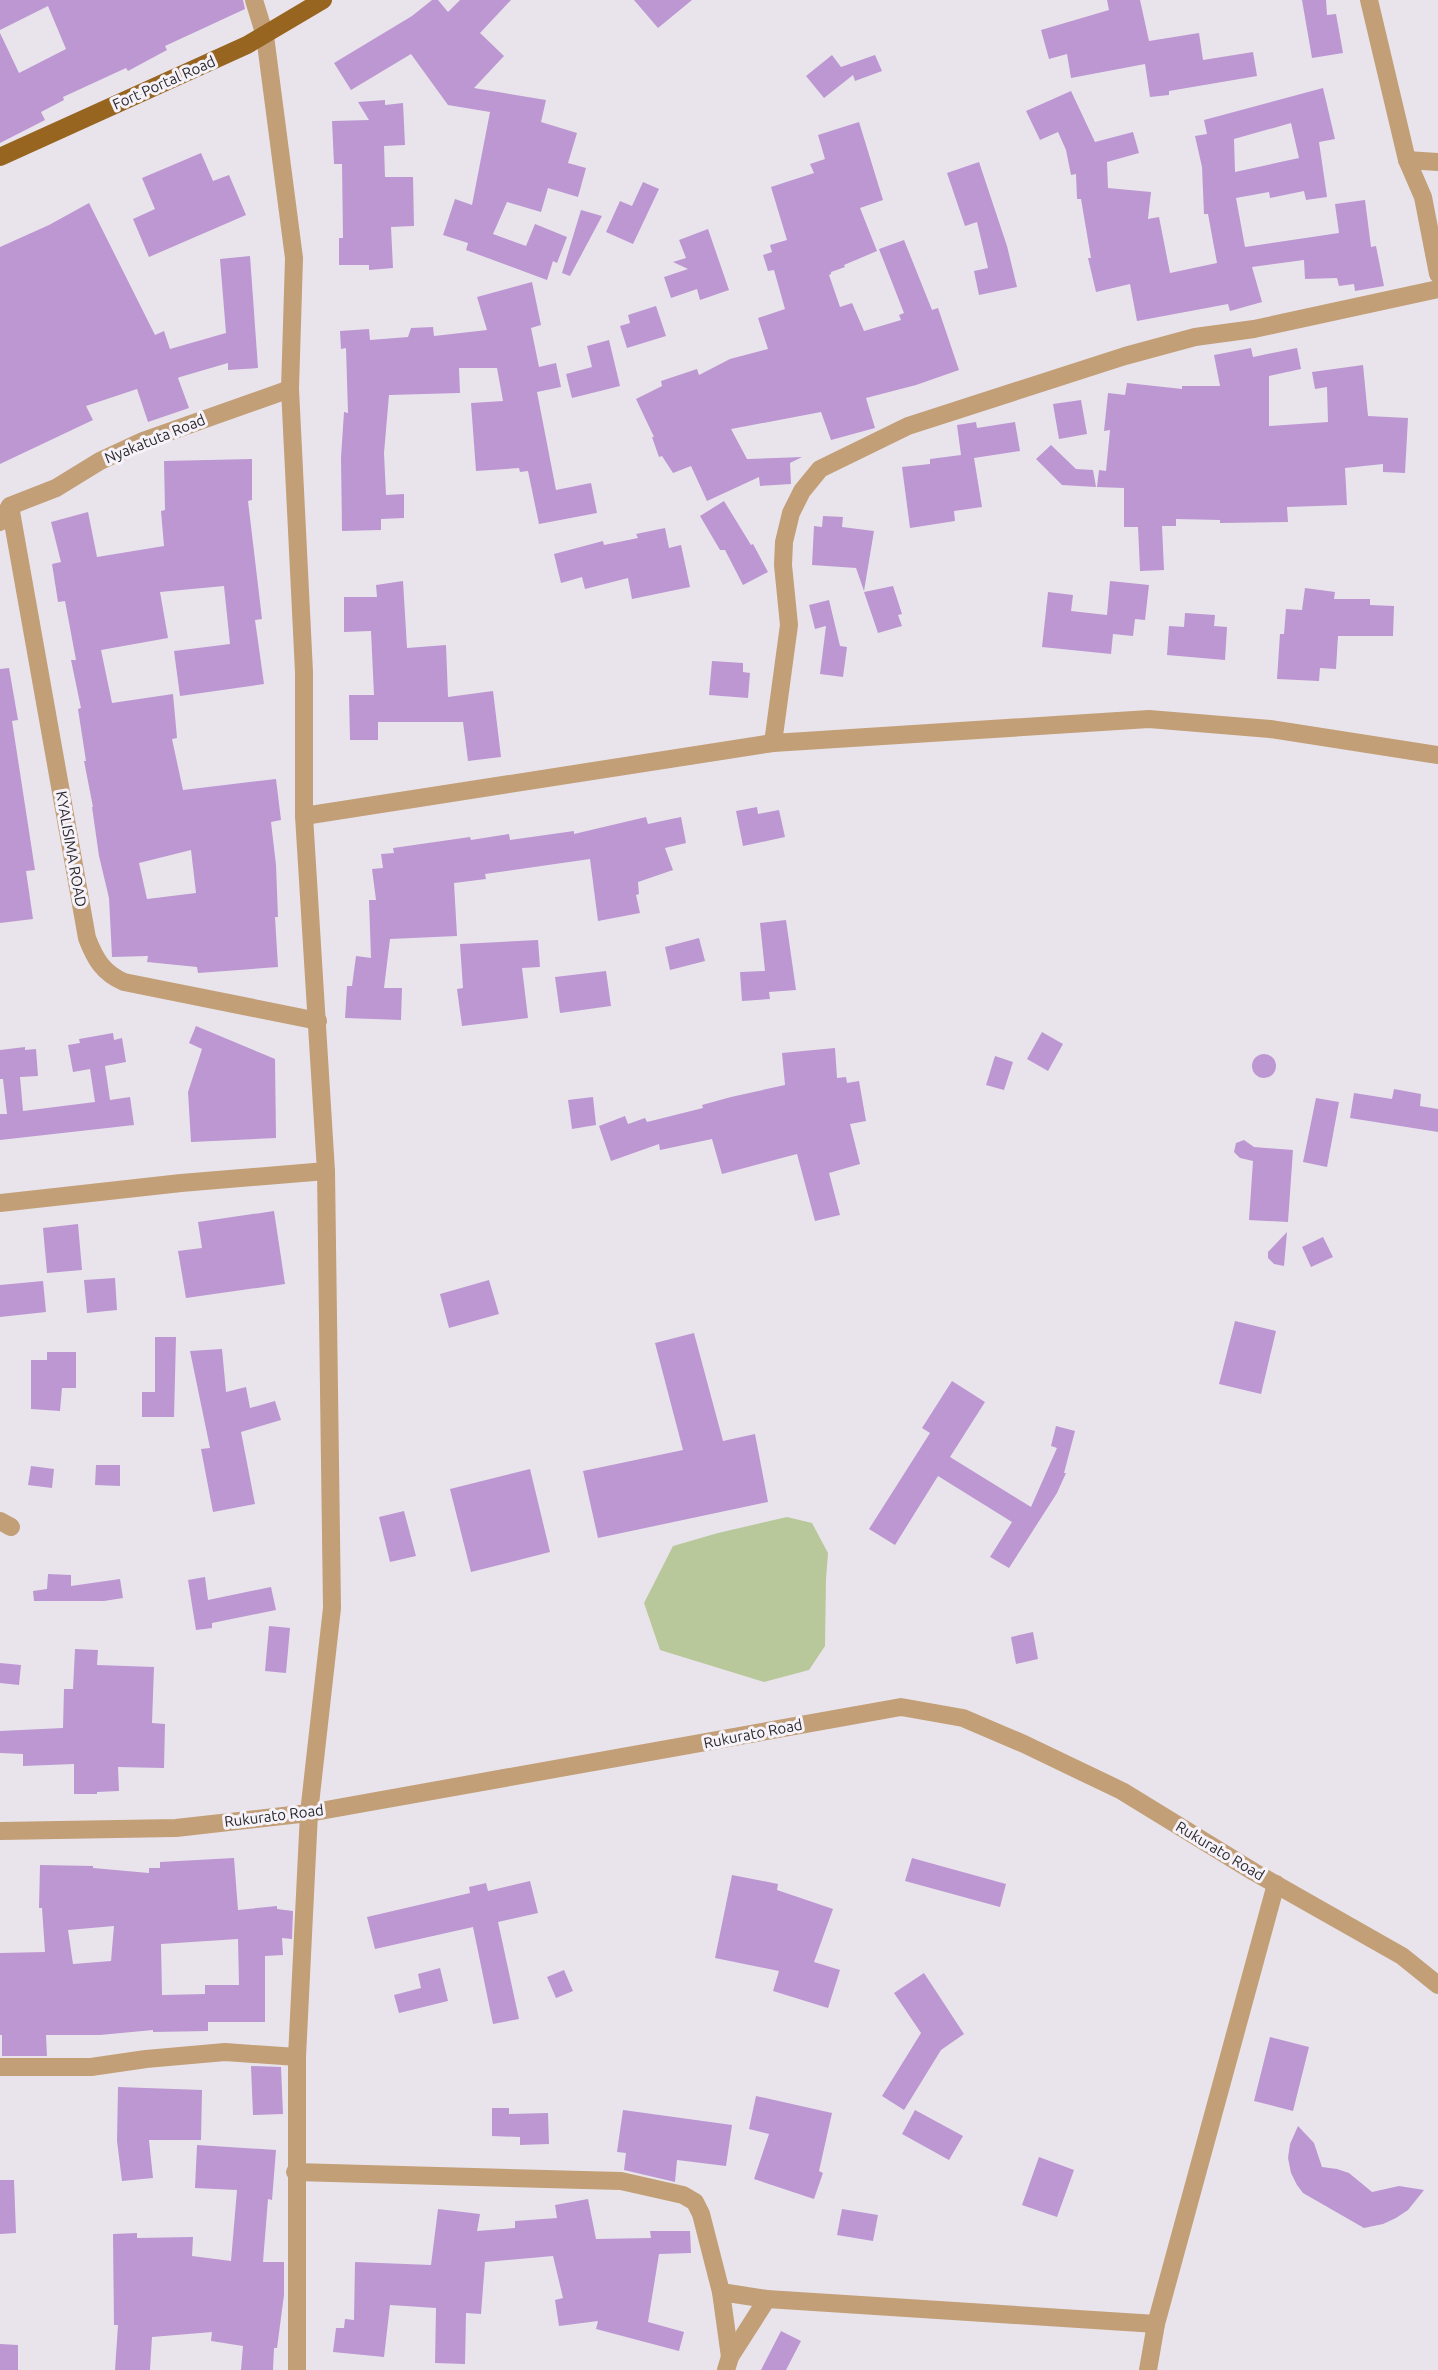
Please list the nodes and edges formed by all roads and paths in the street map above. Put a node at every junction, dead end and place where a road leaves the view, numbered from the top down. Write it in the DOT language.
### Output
graph roads {
  1 [pos="254,0"];
  2 [pos="323,0"];
  3 [pos="1369,0"];
  4 [pos="265,36"];
  5 [pos="0,157"];
  6 [pos="1407,160"];
  7 [pos="1438,162"];
  8 [pos="1438,274"];
  9 [pos="1438,289"];
  10 [pos="290,389"];
  11 [pos="10,506"];
  12 [pos="0,522"];
  13 [pos="773,743"];
  14 [pos="1438,755"];
  15 [pos="304,816"];
  16 [pos="318,1020"];
  17 [pos="326,1171"];
  18 [pos="0,1203"];
  19 [pos="309,1813"];
  20 [pos="0,1831"];
  21 [pos="1276,1884"];
  22 [pos="1438,1985"];
  23 [pos="297,2057"];
  24 [pos="0,2067"];
  25 [pos="295,2172"];
  26 [pos="721,2292"];
  27 [pos="766,2299"];
  28 [pos="1156,2324"];
  29 [pos="728,2363"];
  30 [pos="297,2370"];
  31 [pos="1148,2370"];
  1 -- 4 [label="street"];
  2 -- 4 [label="main road, Fort Portal Road"];
  3 -- 6 [label="street"];
  4 -- 5 [label="main road, Fort Portal Road"];
  4 -- 10 [label="street"];
  6 -- 7 [label="street"];
  6 -- 8 [label="street"];
  9 -- 13 [label="street"];
  10 -- 11 [label="street, Nyakatuta Road"];
  10 -- 15 [label="street"];
  11 -- 12 [label="street"];
  11 -- 16 [label="street, KYALISIMA ROAD"];
  13 -- 14 [label="street"];
  13 -- 15 [label="street"];
  15 -- 16 [label="street"];
  16 -- 17 [label="street"];
  17 -- 18 [label="street"];
  17 -- 19 [label="street"];
  19 -- 20 [label="street, Rukurato Road"];
  19 -- 21 [label="street, Rukurato Road"];
  19 -- 23 [label="street"];
  21 -- 22 [label="street, Rukurato Road"];
  21 -- 28 [label="street"];
  23 -- 24 [label="street"];
  23 -- 25 [label="street"];
  25 -- 26 [label="street"];
  25 -- 30 [label="street"];
  26 -- 27 [label="street"];
  26 -- 29 [label="street"];
  27 -- 28 [label="street"];
  27 -- 29 [label="street"];
  28 -- 31 [label="street"];
}
